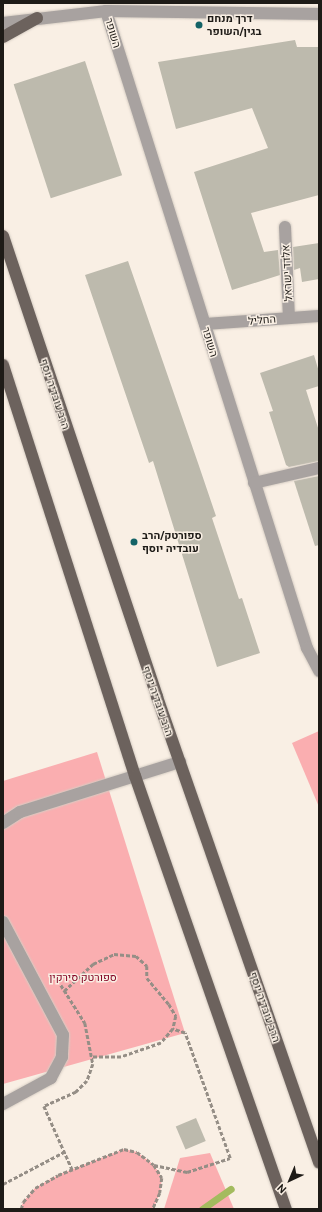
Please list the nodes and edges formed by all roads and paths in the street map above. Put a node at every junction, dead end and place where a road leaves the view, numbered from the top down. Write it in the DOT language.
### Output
graph roads {
  1 [pos="106,11"];
  2 [pos="319,14"];
  3 [pos="37,18"];
  4 [pos="3,23"];
  5 [pos="3,37"];
  6 [pos="285,227"];
  7 [pos="3,236"];
  8 [pos="319,316"];
  9 [pos="289,318"];
  10 [pos="205,324"];
  11 [pos="3,365"];
  12 [pos="319,468"];
  13 [pos="254,483"];
  14 [pos="319,671"];
  15 [pos="180,762"];
  16 [pos="135,776"];
  17 [pos="3,823"];
  18 [pos="3,922"];
  19 [pos="64,991"];
  20 [pos="173,1029"];
  21 [pos="91,1057"];
  22 [pos="3,1104"];
  23 [pos="64,1152"];
  24 [pos="319,1163"];
  25 [pos="154,1165"];
  26 [pos="3,1184"];
  27 [pos="21,1209"];
  28 [pos="153,1209"];
  29 [pos="286,1209"];
  1 -- 2 [label="street"];
  1 -- 3 [label="street"];
  1 -- 10 [label="street, השופר"];
  3 -- 4 [label="street"];
  3 -- 5 [label="main road"];
  6 -- 9 [label="street, אלדד ישראל"];
  7 -- 15 [label="main road, הרב עובדיה יוסף"];
  8 -- 9 [label="street, החליל"];
  9 -- 10 [label="street, החליל"];
  10 -- 13 [label="street, השופר"];
  11 -- 16 [label="main road"];
  12 -- 13 [label="street"];
  13 -- 14 [label="street, השופר"];
  15 -- 16 [label="street"];
  15 -- 24 [label="main road, הרב עובדיה יוסף"];
  16 -- 17 [label="street"];
  16 -- 29 [label="main road"];
  18 -- 22 [label="street"];
  19 -- 20 [label="path"];
  20 -- 21 [label="path"];
  20 -- 25 [label="path"];
  23 -- 26 [label="path"];
  25 -- 27 [label="path"];
  25 -- 28 [label="path"];
}
